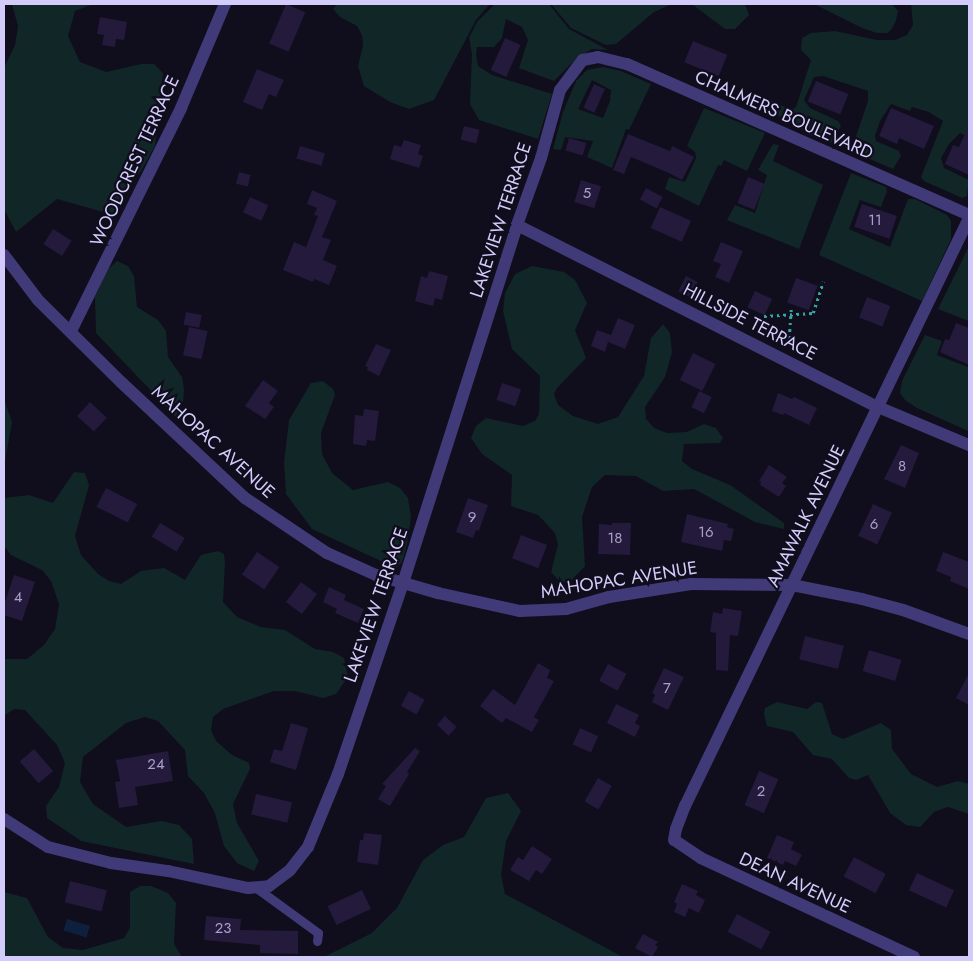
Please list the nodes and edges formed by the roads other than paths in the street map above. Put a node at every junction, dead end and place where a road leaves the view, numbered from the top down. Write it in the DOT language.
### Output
graph roads {
  1 [pos="226,4"];
  2 [pos="583,60"];
  3 [pos="969,216"];
  4 [pos="517,225"];
  5 [pos="4,255"];
  6 [pos="71,331"];
  7 [pos="878,407"];
  8 [pos="969,445"];
  9 [pos="403,583"];
  10 [pos="792,585"];
  11 [pos="969,634"];
  12 [pos="4,819"];
  13 [pos="676,829"];
  14 [pos="255,887"];
  15 [pos="317,941"];
  16 [pos="914,957"];
  1 -- 6 [label="street, WOODCREST TERRACE"];
  2 -- 3 [label="street, CHALMERS BOULEVARD"];
  2 -- 4 [label="street, LAKEVIEW TERRACE"];
  3 -- 7 [label="street, AMAWALK AVENUE"];
  4 -- 7 [label="street, HILLSIDE TERRACE"];
  4 -- 9 [label="street, LAKEVIEW TERRACE"];
  5 -- 6 [label="street, MAHOPAC AVENUE"];
  6 -- 9 [label="street, MAHOPAC AVENUE"];
  7 -- 8 [label="street, HILLSIDE TERRACE"];
  7 -- 10 [label="street, AMAWALK AVENUE"];
  9 -- 10 [label="street, MAHOPAC AVENUE"];
  9 -- 14 [label="street, LAKEVIEW TERRACE"];
  10 -- 11 [label="street, MAHOPAC AVENUE"];
  10 -- 13 [label="street, AMAWALK AVENUE"];
  12 -- 14 [label="street, LAKEVIEW TERRACE"];
  13 -- 16 [label="street, DEAN AVENUE"];
  14 -- 15 [label="lane"];
}
